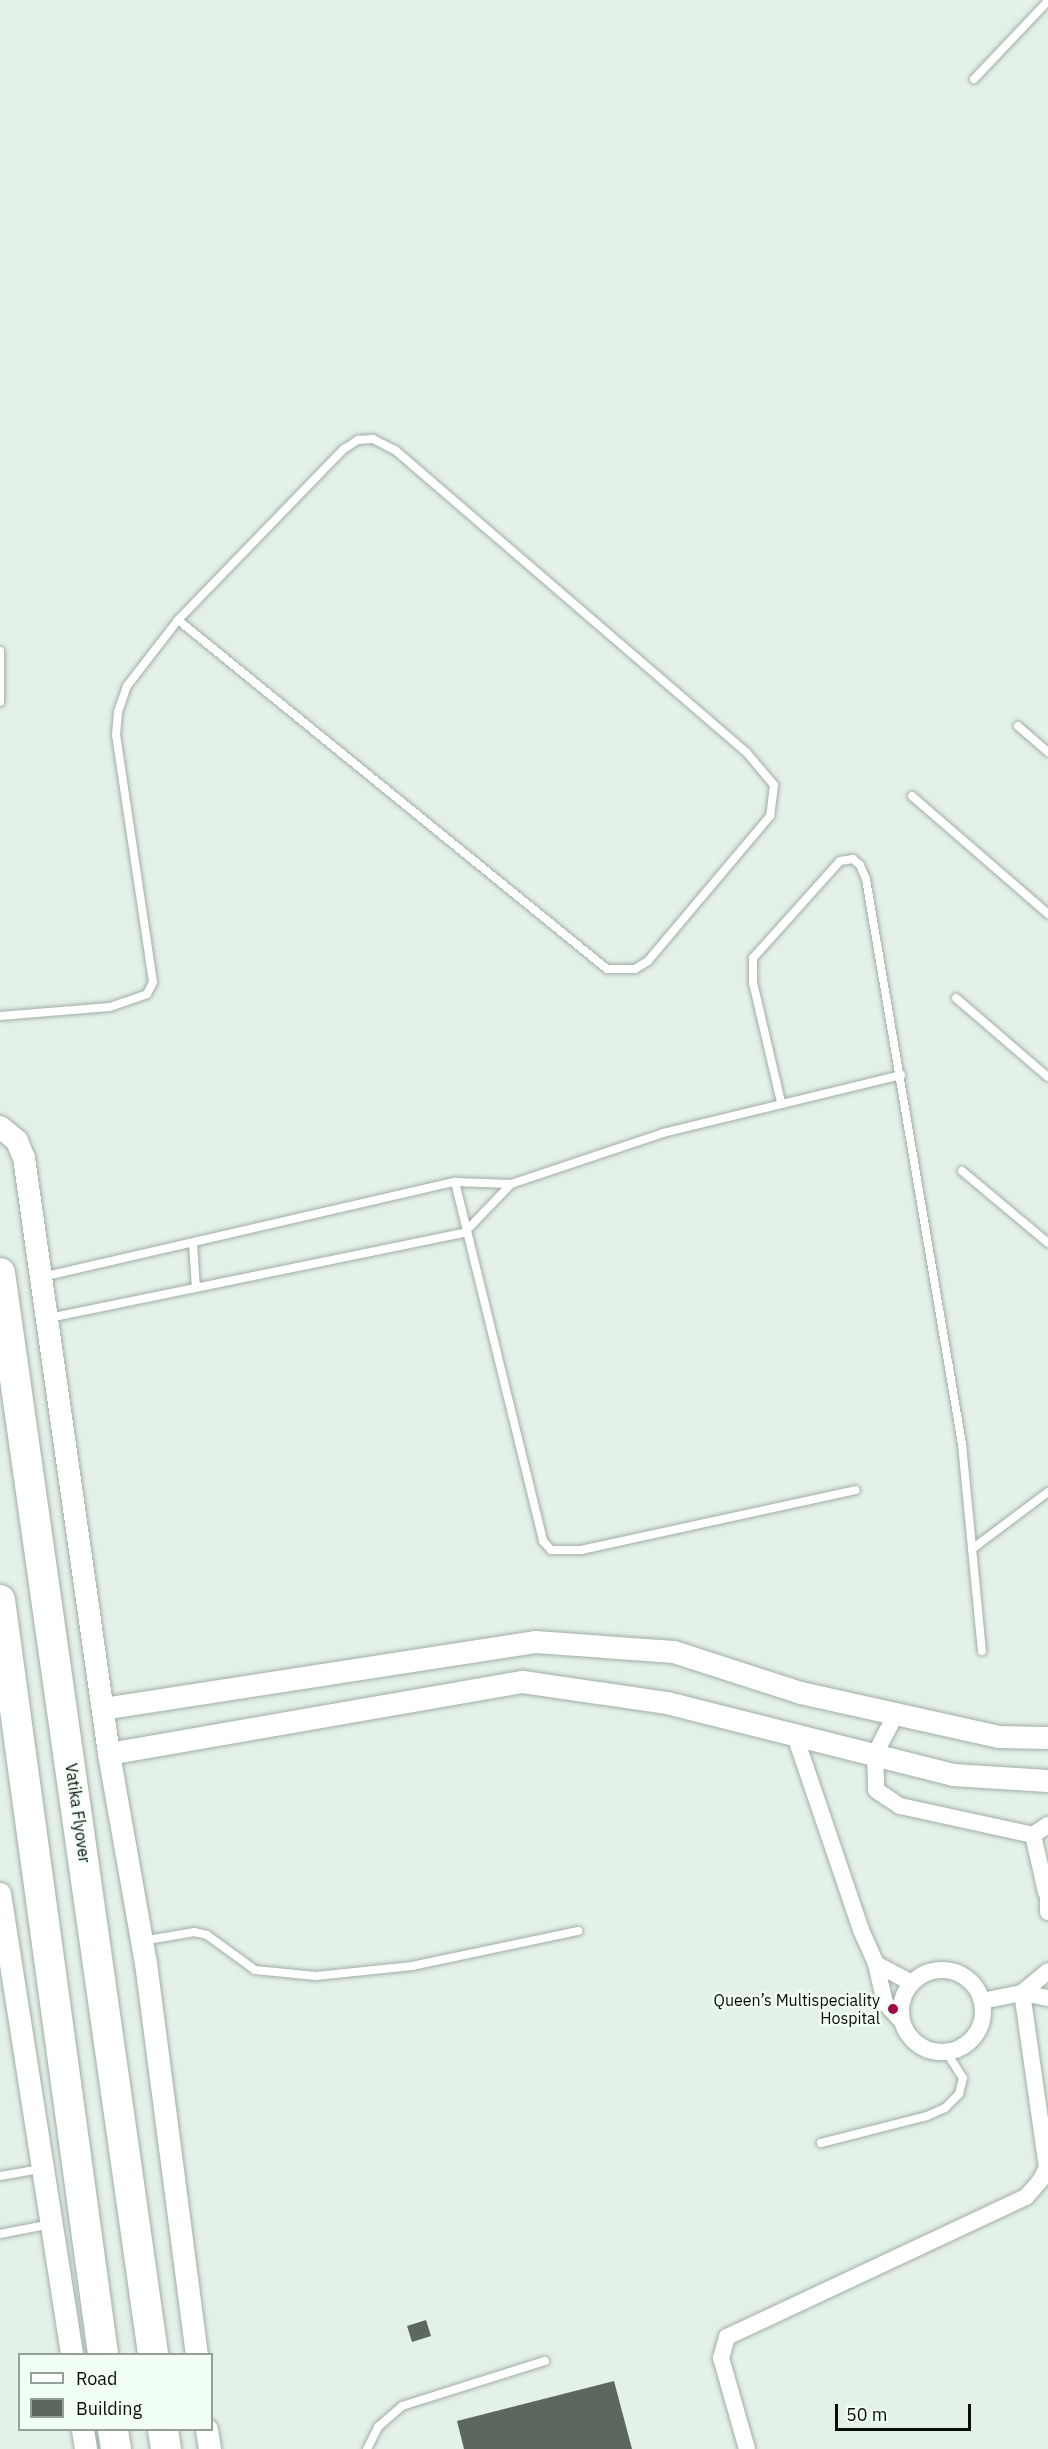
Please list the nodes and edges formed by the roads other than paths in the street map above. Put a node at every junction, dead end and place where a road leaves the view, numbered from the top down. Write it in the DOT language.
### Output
graph roads {
  1 [pos="1048,1"];
  2 [pos="974,79"];
  3 [pos="178,621"];
  4 [pos="0,651"];
  5 [pos="0,702"];
  6 [pos="1018,726"];
  7 [pos="1048,752"];
  8 [pos="912,796"];
  9 [pos="1048,914"];
  10 [pos="956,998"];
  11 [pos="0,1016"];
  12 [pos="901,1075"];
  13 [pos="1048,1077"];
  14 [pos="781,1102"];
  15 [pos="0,1127"];
  16 [pos="962,1171"];
  17 [pos="455,1182"];
  18 [pos="511,1184"];
  19 [pos="464,1233"];
  20 [pos="193,1243"];
  21 [pos="1048,1243"];
  22 [pos="0,1273"];
  23 [pos="40,1278"];
  24 [pos="196,1288"];
  25 [pos="46,1319"];
  26 [pos="856,1490"];
  27 [pos="1048,1492"];
  28 [pos="972,1549"];
  29 [pos="0,1600"];
  30 [pos="982,1651"];
  31 [pos="103,1709"];
  32 [pos="896,1714"];
  33 [pos="794,1733"];
  34 [pos="1048,1738"];
  35 [pos="109,1754"];
  36 [pos="875,1755"];
  37 [pos="1048,1781"];
  38 [pos="1048,1825"];
  39 [pos="1033,1835"];
  40 [pos="1047,1890"];
  41 [pos="0,1894"];
  42 [pos="1048,1912"];
  43 [pos="578,1931"];
  44 [pos="142,1941"];
  45 [pos="876,1964"];
  46 [pos="1048,1971"];
  47 [pos="911,1983"];
  48 [pos="1022,1992"];
  49 [pos="1048,1998"];
  50 [pos="982,2001"];
  51 [pos="902,2020"];
  52 [pos="946,2052"];
  53 [pos="821,2143"];
  54 [pos="43,2168"];
  55 [pos="0,2176"];
  56 [pos="52,2224"];
  57 [pos="0,2234"];
  58 [pos="72,2353"];
  59 [pos="103,2353"];
  60 [pos="153,2353"];
  61 [pos="197,2353"];
  62 [pos="545,2361"];
  63 [pos="83,2431"];
  64 [pos="113,2431"];
  65 [pos="163,2431"];
  66 [pos="207,2431"];
  67 [pos="86,2449"];
  68 [pos="116,2449"];
  69 [pos="166,2449"];
  70 [pos="210,2449"];
  71 [pos="367,2449"];
  72 [pos="747,2449"];
  1 -- 2 [label="lane"];
  3 -- 3 [label="lane"];
  3 -- 11 [label="lane"];
  4 -- 5 [label="lane"];
  6 -- 7 [label="lane"];
  8 -- 9 [label="lane"];
  10 -- 13 [label="lane"];
  12 -- 14 [label="lane"];
  12 -- 14 [label="lane"];
  12 -- 28 [label="lane"];
  14 -- 18 [label="lane"];
  15 -- 23 [label="street"];
  16 -- 21 [label="lane"];
  17 -- 18 [label="lane"];
  17 -- 19 [label="lane"];
  17 -- 20 [label="lane"];
  18 -- 19 [label="lane"];
  19 -- 24 [label="lane"];
  19 -- 26 [label="lane"];
  20 -- 23 [label="lane"];
  20 -- 24 [label="lane"];
  22 -- 60 [label="highway, Vatika Flyover"];
  23 -- 25 [label="street"];
  24 -- 25 [label="lane"];
  25 -- 31 [label="street"];
  27 -- 28 [label="lane"];
  28 -- 30 [label="lane"];
  29 -- 59 [label="highway"];
  31 -- 32 [label="street"];
  31 -- 35 [label="street"];
  32 -- 34 [label="street"];
  32 -- 36 [label="street"];
  33 -- 35 [label="street"];
  33 -- 36 [label="street"];
  33 -- 45 [label="street"];
  35 -- 44 [label="street"];
  36 -- 37 [label="street"];
  36 -- 39 [label="street"];
  38 -- 39 [label="street"];
  39 -- 40 [label="street"];
  40 -- 42 [label="street"];
  41 -- 54 [label="street"];
  43 -- 44 [label="lane"];
  44 -- 61 [label="street"];
  45 -- 47 [label="street"];
  45 -- 51 [label="street"];
  46 -- 48 [label="street"];
  47 -- 50 [label="street"];
  47 -- 51 [label="street"];
  48 -- 49 [label="street"];
  48 -- 50 [label="street"];
  48 -- 72 [label="street"];
  50 -- 52 [label="street"];
  51 -- 52 [label="street"];
  52 -- 53 [label="lane"];
  54 -- 55 [label="lane"];
  54 -- 56 [label="street"];
  56 -- 57 [label="lane"];
  56 -- 58 [label="street"];
  62 -- 71 [label="lane"];
  63 -- 67 [label="street"];
  64 -- 68 [label="highway"];
  65 -- 69 [label="highway"];
  66 -- 70 [label="street"];
}
